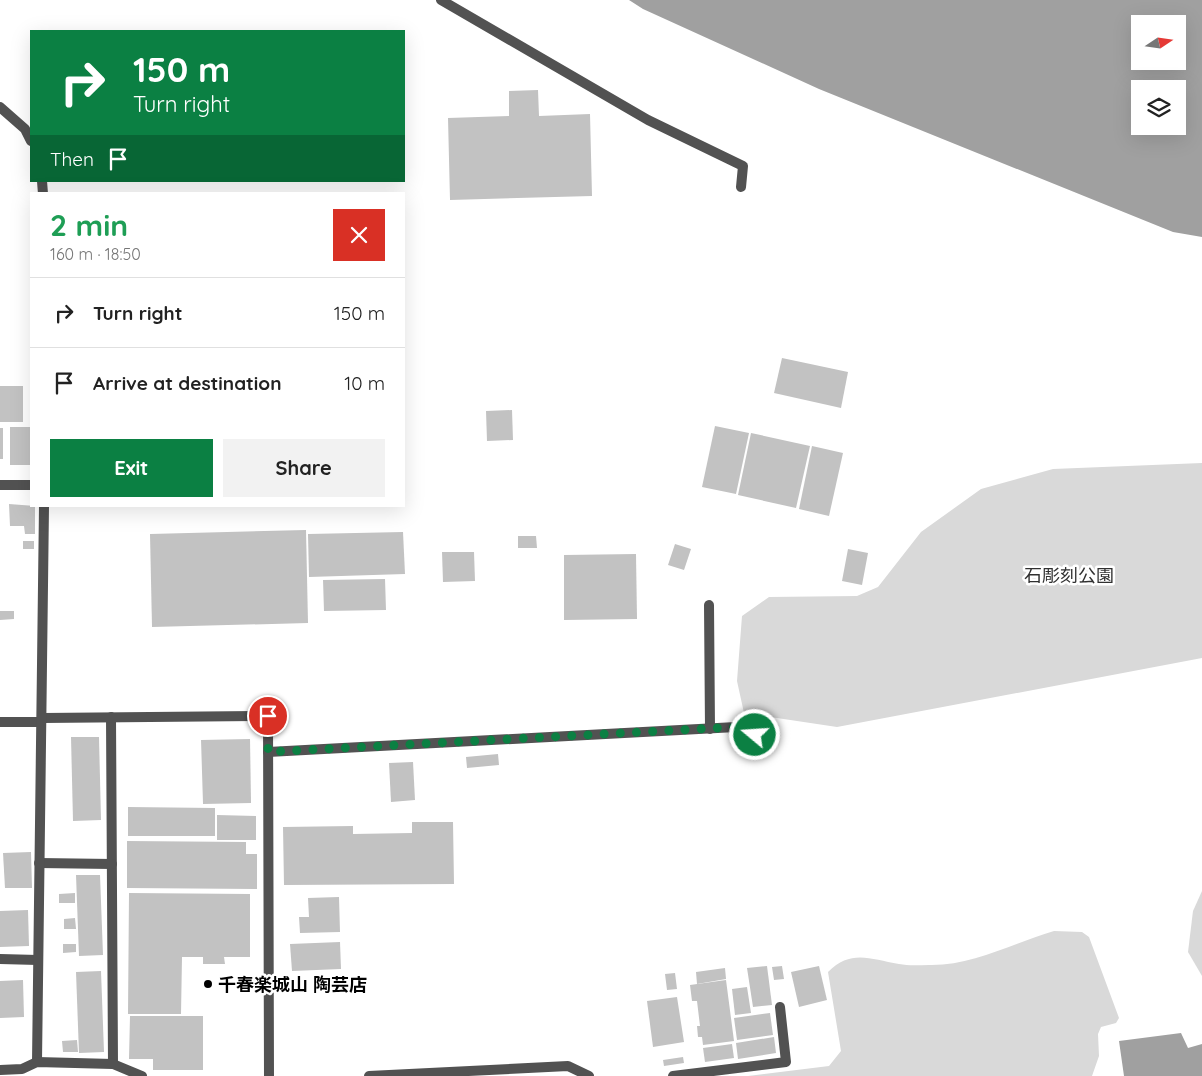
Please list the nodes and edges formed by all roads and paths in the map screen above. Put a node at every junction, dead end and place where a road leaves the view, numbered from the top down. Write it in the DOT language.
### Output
graph roads {
  1 [pos="441,0"];
  2 [pos="0,107"];
  3 [pos="30,139"];
  4 [pos="741,187"];
  5 [pos="0,485"];
  6 [pos="30,485"];
  7 [pos="44,507"];
  8 [pos="709,605"];
  9 [pos="111,718"];
  10 [pos="42,720"];
  11 [pos="0,722"];
  12 [pos="710,729"];
  13 [pos="755,735"];
  14 [pos="268,752"];
  15 [pos="39,863"];
  16 [pos="112,864"];
  17 [pos="0,959"];
  18 [pos="38,960"];
  19 [pos="780,1007"];
  20 [pos="37,1062"];
  21 [pos="113,1064"];
  22 [pos="0,1070"];
  23 [pos="142,1076"];
  24 [pos="269,1076"];
  25 [pos="370,1076"];
  26 [pos="589,1076"];
  27 [pos="673,1076"];
  1 -- 4 [label="street"];
  2 -- 3 [label="street"];
  5 -- 6 [label="street"];
  7 -- 10 [label="street"];
  8 -- 12 [label="street"];
  9 -- 10 [label="street"];
  9 -- 14 [label="street"];
  9 -- 16 [label="street"];
  10 -- 11 [label="street"];
  10 -- 15 [label="street"];
  12 -- 13 [label="street"];
  12 -- 14 [label="street"];
  14 -- 24 [label="street"];
  15 -- 16 [label="street"];
  15 -- 18 [label="street"];
  16 -- 21 [label="street"];
  17 -- 18 [label="street"];
  18 -- 20 [label="street"];
  19 -- 27 [label="street"];
  20 -- 21 [label="street"];
  20 -- 22 [label="street"];
  21 -- 23 [label="street"];
  25 -- 26 [label="street"];
}
